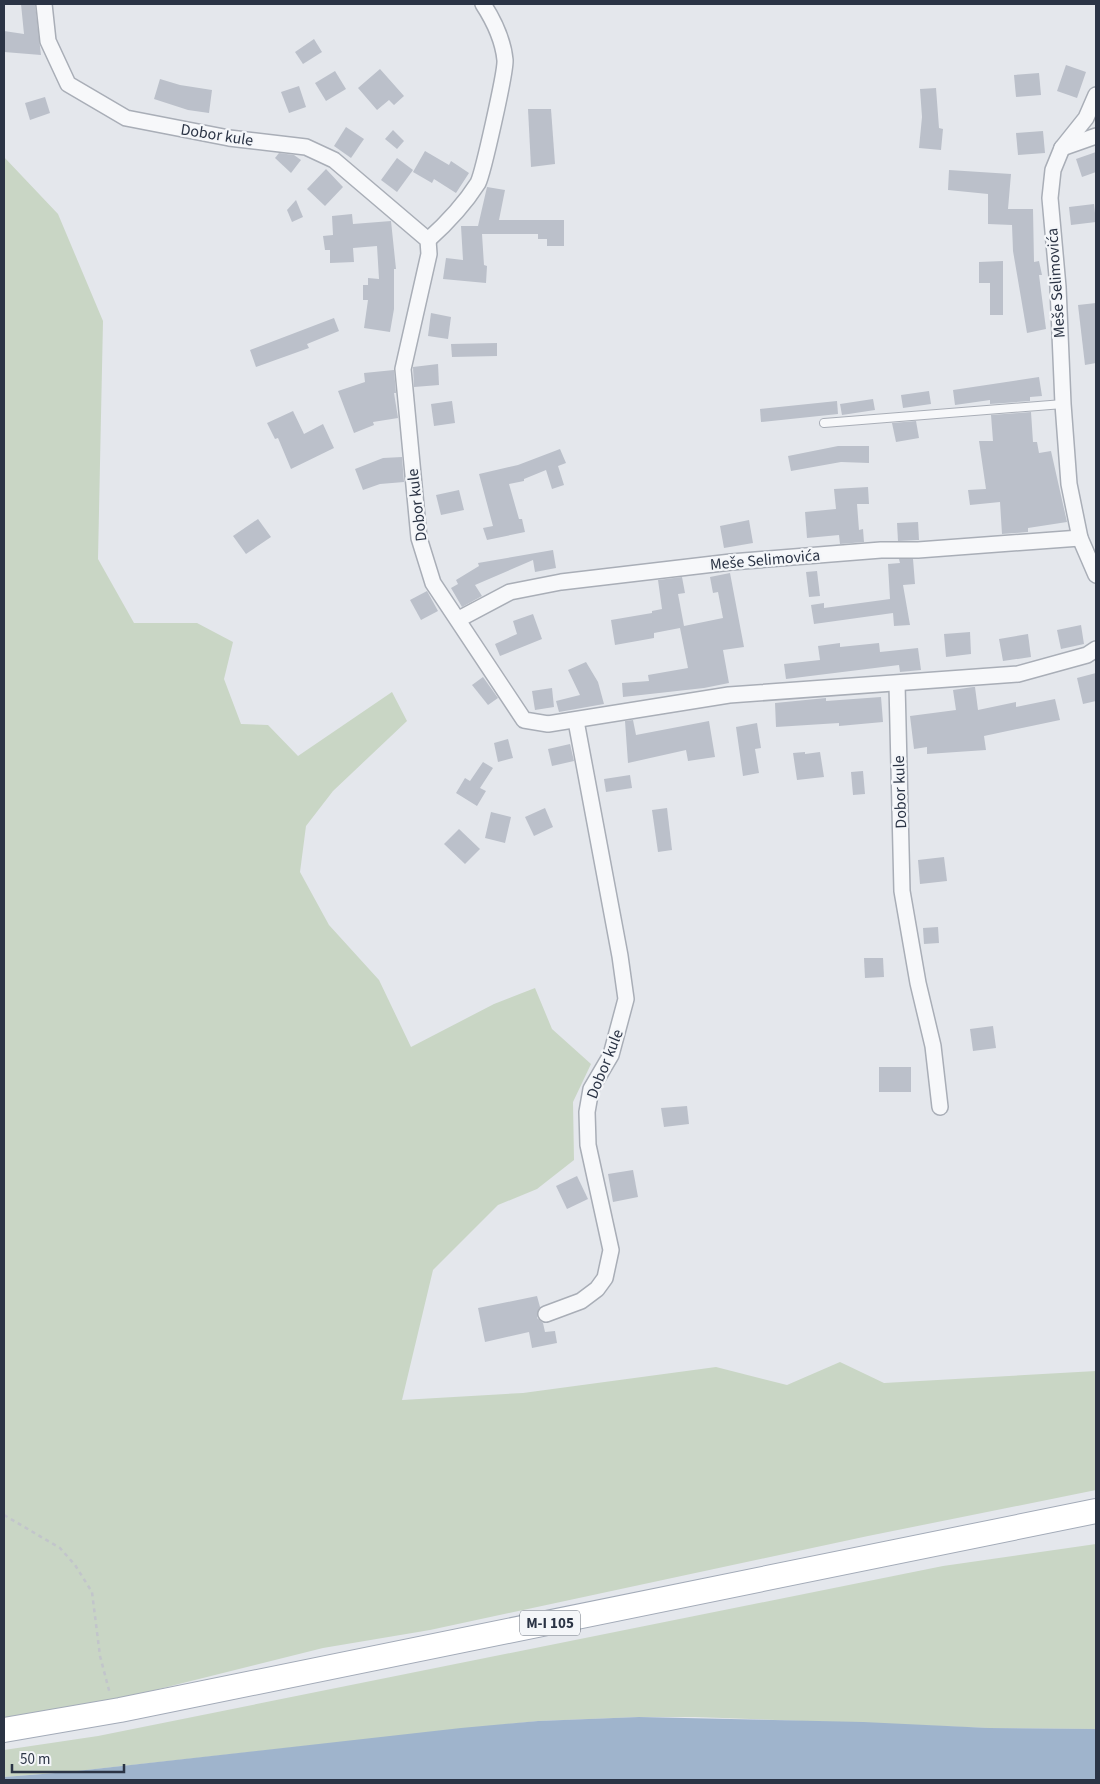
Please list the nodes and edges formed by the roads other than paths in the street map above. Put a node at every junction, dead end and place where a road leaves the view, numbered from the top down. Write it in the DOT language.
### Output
graph roads {
  1 [pos="44,4"];
  2 [pos="483,4"];
  3 [pos="1096,95"];
  4 [pos="1096,136"];
  5 [pos="1062,148"];
  6 [pos="428,240"];
  7 [pos="1062,404"];
  8 [pos="824,423"];
  9 [pos="1080,538"];
  10 [pos="1096,575"];
  11 [pos="458,619"];
  12 [pos="1096,649"];
  13 [pos="897,684"];
  14 [pos="576,721"];
  15 [pos="940,1107"];
  16 [pos="546,1314"];
  17 [pos="1096,1511"];
  18 [pos="4,1730"];
  1 -- 6 [label="street, Dobor kule"];
  2 -- 6 [label="street"];
  3 -- 5 [label="street, Meše Selimovića"];
  4 -- 5 [label="street"];
  5 -- 7 [label="street, Meše Selimovića"];
  6 -- 11 [label="street, Dobor kule"];
  7 -- 8 [label="lane"];
  7 -- 9 [label="street, Meše Selimovića"];
  9 -- 10 [label="street, Meše Selimovića"];
  9 -- 11 [label="street, Meše Selimovića"];
  11 -- 14 [label="street, Dobor kule"];
  12 -- 13 [label="street, Dobor kule"];
  13 -- 14 [label="street, Dobor kule"];
  13 -- 15 [label="street, Dobor kule"];
  14 -- 16 [label="street, Dobor kule"];
  17 -- 18 [label="main road, M-I 105"];
}
